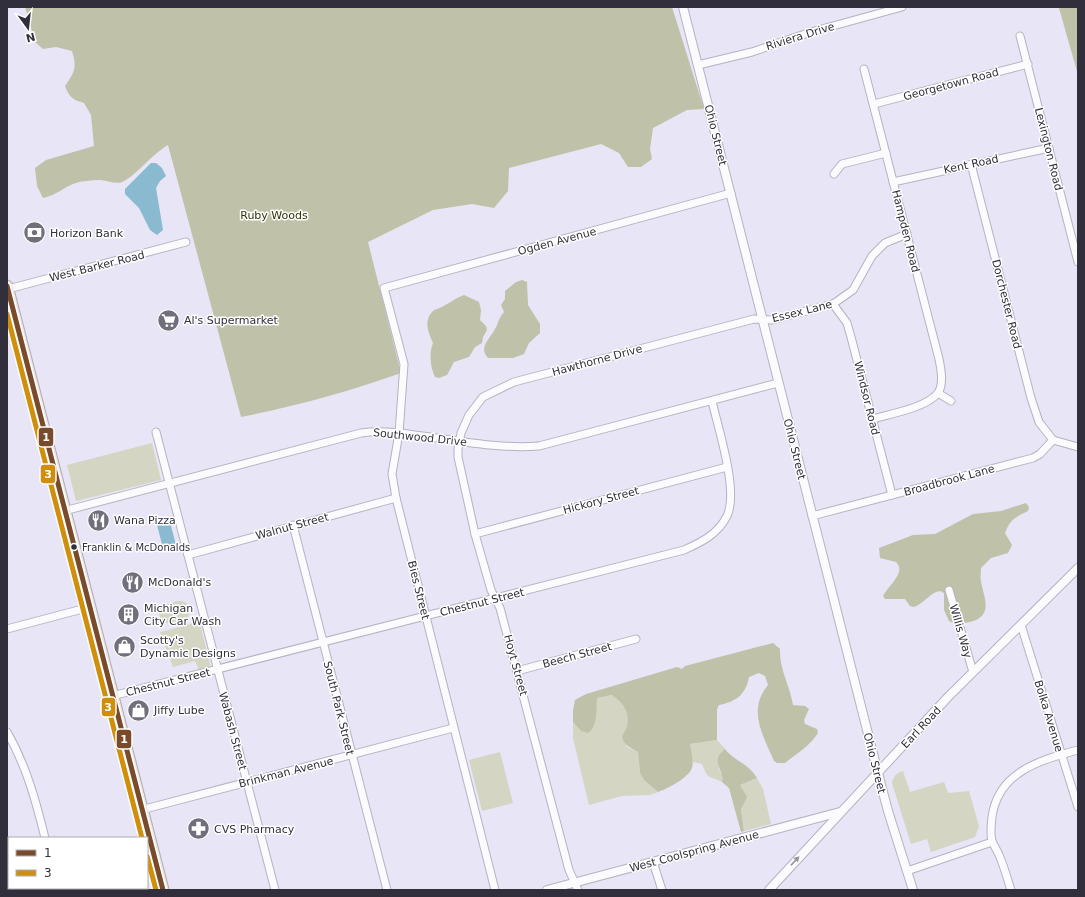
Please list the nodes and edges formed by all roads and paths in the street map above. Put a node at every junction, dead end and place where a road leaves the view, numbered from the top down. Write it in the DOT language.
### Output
graph roads {
  1 [pos="683,7"];
  2 [pos="902,7"];
  3 [pos="1020,36"];
  4 [pos="1028,64"];
  5 [pos="698,65"];
  6 [pos="864,69"];
  7 [pos="874,104"];
  8 [pos="1049,148"];
  9 [pos="886,153"];
  10 [pos="971,164"];
  11 [pos="834,174"];
  12 [pos="894,182"];
  13 [pos="731,193"];
  14 [pos="907,234"];
  15 [pos="186,242"];
  16 [pos="1078,262"];
  17 [pos="7,288"];
  18 [pos="384,288"];
  19 [pos="833,304"];
  20 [pos="762,319"];
  21 [pos="778,383"];
  22 [pos="938,393"];
  23 [pos="712,401"];
  24 [pos="951,401"];
  25 [pos="872,419"];
  26 [pos="156,432"];
  27 [pos="399,433"];
  28 [pos="459,440"];
  29 [pos="1053,440"];
  30 [pos="1078,447"];
  31 [pos="727,467"];
  32 [pos="169,484"];
  33 [pos="892,495"];
  34 [pos="396,498"];
  35 [pos="64,511"];
  36 [pos="812,516"];
  37 [pos="293,525"];
  38 [pos="475,534"];
  39 [pos="188,555"];
  40 [pos="1078,568"];
  41 [pos="949,590"];
  42 [pos="496,599"];
  43 [pos="90,607"];
  44 [pos="426,616"];
  45 [pos="1021,625"];
  46 [pos="7,629"];
  47 [pos="636,639"];
  48 [pos="322,642"];
  49 [pos="217,669"];
  50 [pos="517,671"];
  51 [pos="973,672"];
  52 [pos="112,696"];
  53 [pos="453,728"];
  54 [pos="7,732"];
  55 [pos="1078,750"];
  56 [pos="1061,755"];
  57 [pos="351,756"];
  58 [pos="878,773"];
  59 [pos="247,782"];
  60 [pos="1078,807"];
  61 [pos="142,810"];
  62 [pos="841,812"];
  63 [pos="46,837"];
  64 [pos="992,842"];
  65 [pos="653,862"];
  66 [pos="907,871"];
  67 [pos="576,886"];
  68 [pos="163,890"];
  69 [pos="275,890"];
  70 [pos="387,890"];
  71 [pos="495,890"];
  72 [pos="547,890"];
  73 [pos="662,890"];
  74 [pos="769,890"];
  75 [pos="914,890"];
  76 [pos="1011,890"];
  1 -- 5 [label="street, Ohio Street"];
  2 -- 5 [label="street, Riviera Drive"];
  3 -- 4 [label="street, Lexington Road"];
  4 -- 7 [label="street, Georgetown Road"];
  4 -- 8 [label="street, Lexington Road"];
  5 -- 13 [label="street, Ohio Street"];
  6 -- 7 [label="street, Hampden Road"];
  7 -- 9 [label="street, Hampden Road"];
  8 -- 10 [label="street, Kent Road"];
  8 -- 16 [label="street, Lexington Road"];
  9 -- 11 [label="street"];
  9 -- 12 [label="street, Hampden Road"];
  10 -- 12 [label="street, Kent Road"];
  10 -- 29 [label="street, Dorchester Road"];
  12 -- 14 [label="street, Hampden Road"];
  13 -- 18 [label="street, Ogden Avenue"];
  13 -- 20 [label="street, Ohio Street"];
  14 -- 19 [label="street, Essex Lane"];
  14 -- 22 [label="street, Hampden Road"];
  15 -- 17 [label="street, West Barker Road"];
  17 -- 35 [label="main road"];
  18 -- 27 [label="street, Bies Street"];
  19 -- 20 [label="street, Essex Lane"];
  19 -- 25 [label="street, Windsor Road"];
  20 -- 21 [label="street, Ohio Street"];
  20 -- 28 [label="street, Hawthorne Drive"];
  21 -- 23 [label="street, Southwood Drive"];
  21 -- 36 [label="street, Ohio Street"];
  22 -- 24 [label="street"];
  22 -- 25 [label="street"];
  23 -- 28 [label="street, Southwood Drive"];
  23 -- 31 [label="street, Chestnut Street"];
  25 -- 33 [label="street, Windsor Road"];
  26 -- 32 [label="street, Wabash Street"];
  27 -- 28 [label="street, Southwood Drive"];
  27 -- 32 [label="street, Southwood Drive"];
  27 -- 34 [label="street, Bies Street"];
  28 -- 38 [label="street, Hoyt Street"];
  29 -- 30 [label="street"];
  29 -- 33 [label="street, Broadbrook Lane"];
  31 -- 38 [label="street, Hickory Street"];
  31 -- 42 [label="street, Chestnut Street"];
  32 -- 35 [label="street, Southwood Drive"];
  32 -- 39 [label="street, Wabash Street"];
  33 -- 36 [label="street, Broadbrook Lane"];
  34 -- 37 [label="street, Walnut Street"];
  34 -- 44 [label="street, Bies Street"];
  35 -- 43 [label="main road"];
  36 -- 58 [label="street, Ohio Street"];
  37 -- 39 [label="street, Walnut Street"];
  37 -- 48 [label="street, South Park Street"];
  38 -- 42 [label="street, Hoyt Street"];
  39 -- 49 [label="street, Wabash Street"];
  40 -- 45 [label="street, Earl Road"];
  41 -- 51 [label="street, Willis Way"];
  42 -- 44 [label="street, Chestnut Street"];
  42 -- 50 [label="street, Hoyt Street"];
  43 -- 46 [label="street"];
  43 -- 52 [label="main road"];
  44 -- 48 [label="street, Chestnut Street"];
  44 -- 53 [label="street, Bies Street"];
  45 -- 51 [label="street, Earl Road"];
  45 -- 56 [label="street, Bolka Avenue"];
  47 -- 50 [label="street, Beech Street"];
  48 -- 49 [label="street, Chestnut Street"];
  48 -- 57 [label="street, South Park Street"];
  49 -- 52 [label="street, Chestnut Street"];
  49 -- 59 [label="street, Wabash Street"];
  50 -- 67 [label="street, Hoyt Street"];
  51 -- 58 [label="street, Earl Road"];
  52 -- 61 [label="main road"];
  53 -- 57 [label="street, Brinkman Avenue"];
  53 -- 71 [label="street, Bies Street"];
  54 -- 63 [label="street"];
  55 -- 56 [label="street"];
  56 -- 60 [label="street, Bolka Avenue"];
  56 -- 64 [label="street"];
  57 -- 59 [label="street, Brinkman Avenue"];
  57 -- 70 [label="street, South Park Street"];
  58 -- 62 [label="street, Earl Road"];
  58 -- 66 [label="street, Ohio Street"];
  59 -- 61 [label="street, Brinkman Avenue"];
  59 -- 69 [label="street, Wabash Street"];
  61 -- 68 [label="main road"];
  62 -- 65 [label="street, West Coolspring Avenue"];
  74 -- 62 [label="street, Earl Road, one-way"];
  64 -- 66 [label="street"];
  64 -- 76 [label="street"];
  65 -- 67 [label="street, West Coolspring Avenue"];
  65 -- 73 [label="street"];
  66 -- 75 [label="street, Ohio Street"];
  67 -- 72 [label="street, West Coolspring Avenue"];
}
